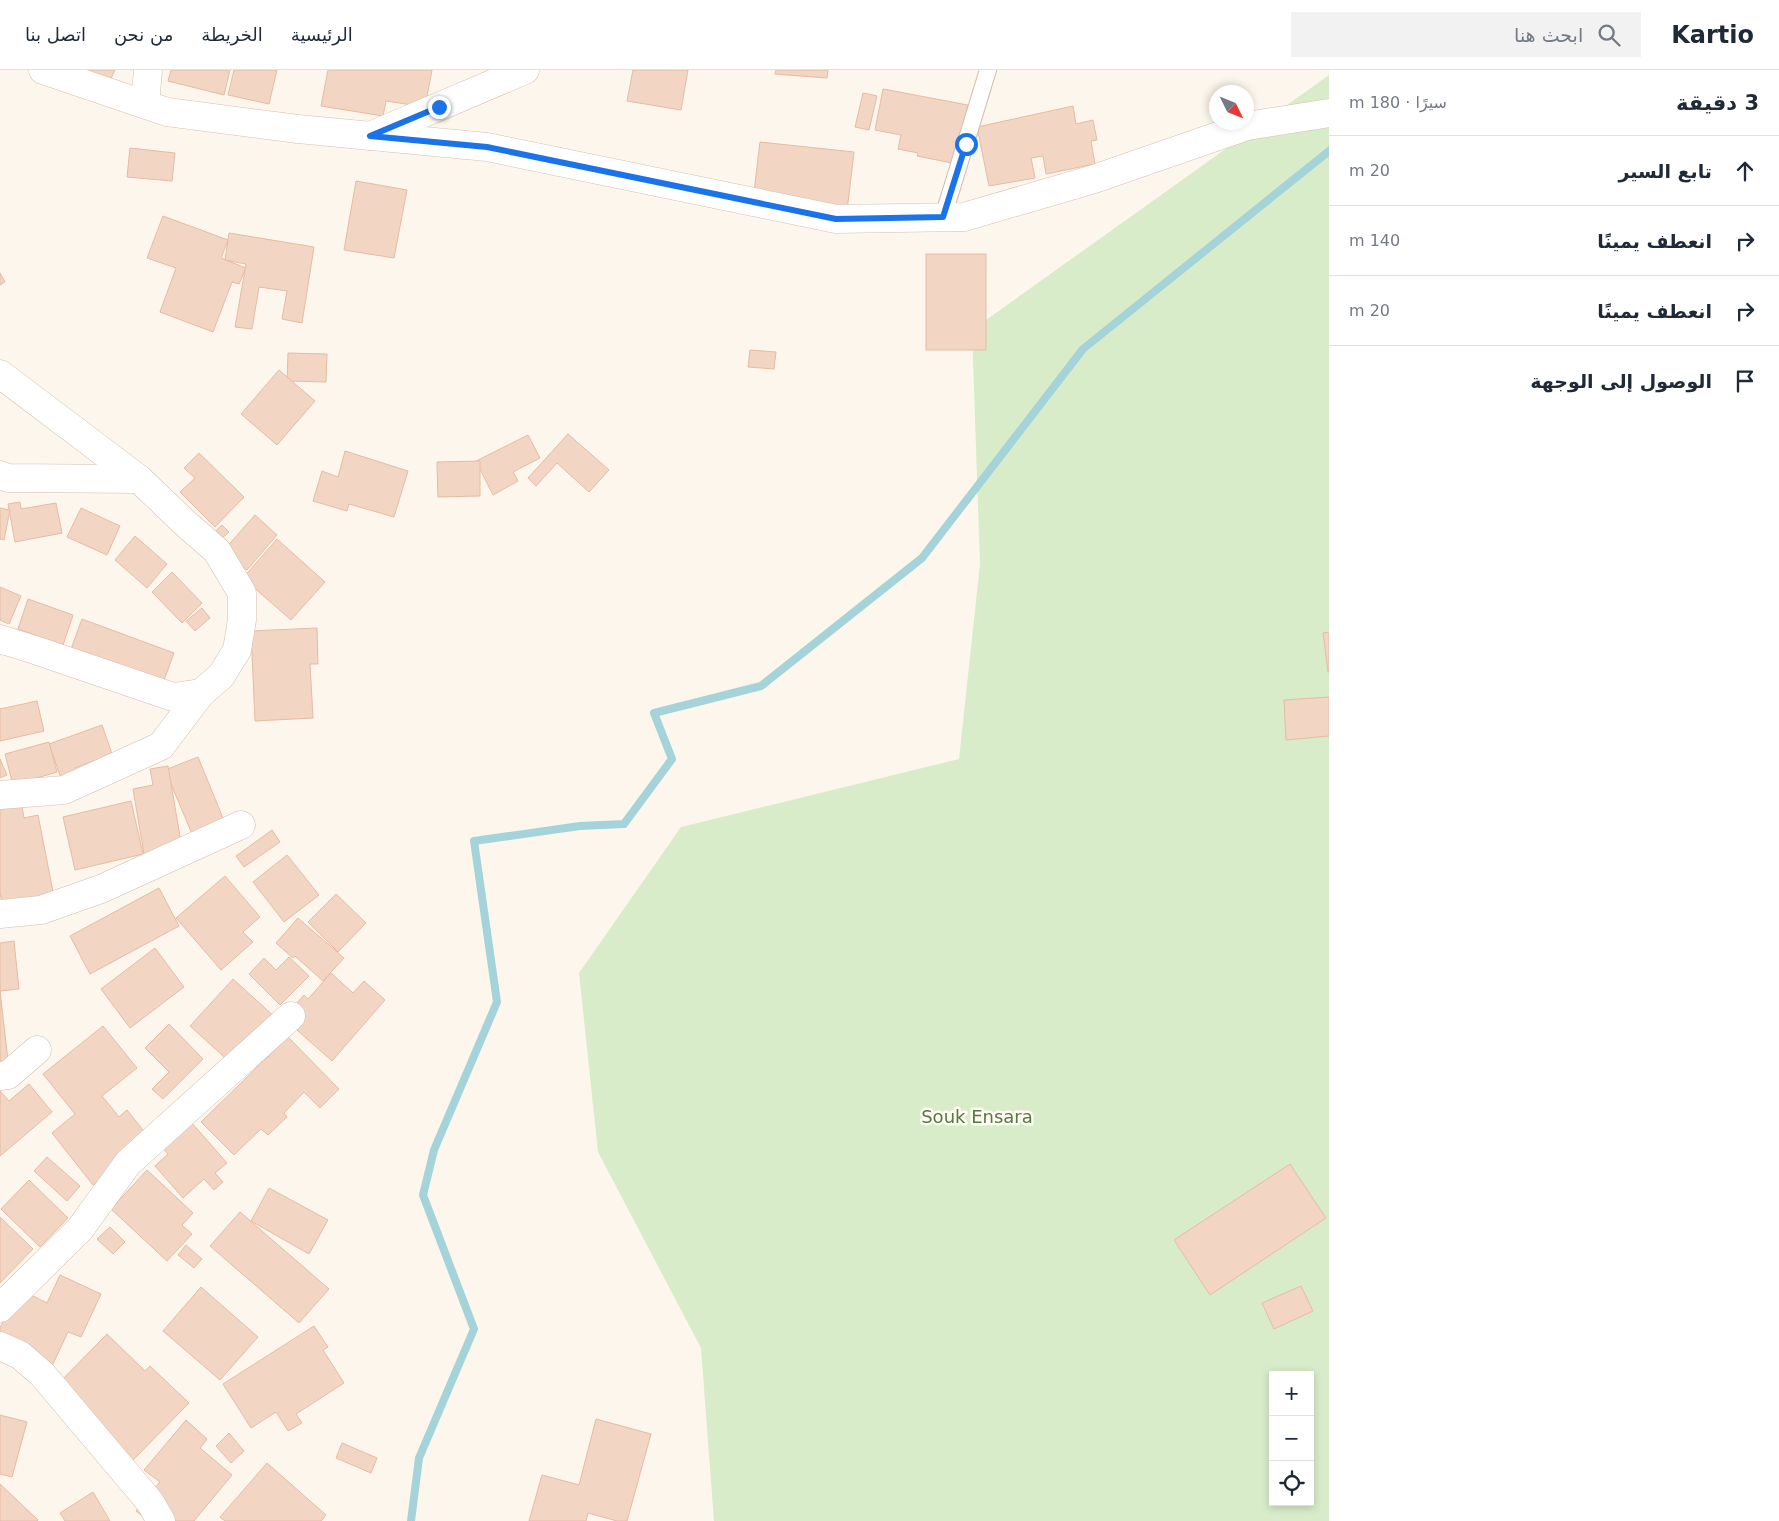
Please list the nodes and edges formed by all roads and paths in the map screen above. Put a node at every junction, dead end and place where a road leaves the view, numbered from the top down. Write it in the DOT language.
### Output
graph roads {
  1 [pos="43,70"];
  2 [pos="148,70"];
  3 [pos="525,70"];
  4 [pos="988,70"];
  5 [pos="145,104"];
  6 [pos="1329,113"];
  7 [pos="370,136"];
  8 [pos="943,217"];
  9 [pos="0,374"];
  10 [pos="0,475"];
  11 [pos="139,479"];
  12 [pos="0,639"];
  13 [pos="201,693"];
  14 [pos="0,795"];
  15 [pos="241,825"];
  16 [pos="0,914"];
  17 [pos="291,1016"];
  18 [pos="37,1050"];
  19 [pos="0,1076"];
  20 [pos="0,1308"];
  21 [pos="0,1346"];
  22 [pos="161,1521"];
  1 -- 5 [label="street"];
  2 -- 5 [label="street"];
  3 -- 7 [label="street"];
  4 -- 8 [label="lane"];
  5 -- 7 [label="street"];
  6 -- 8 [label="street"];
  7 -- 8 [label="street"];
  9 -- 11 [label="street"];
  10 -- 11 [label="street"];
  11 -- 13 [label="street"];
  12 -- 13 [label="street"];
  13 -- 14 [label="street"];
  15 -- 16 [label="street"];
  17 -- 20 [label="street"];
  18 -- 19 [label="street"];
  21 -- 22 [label="street"];
}
